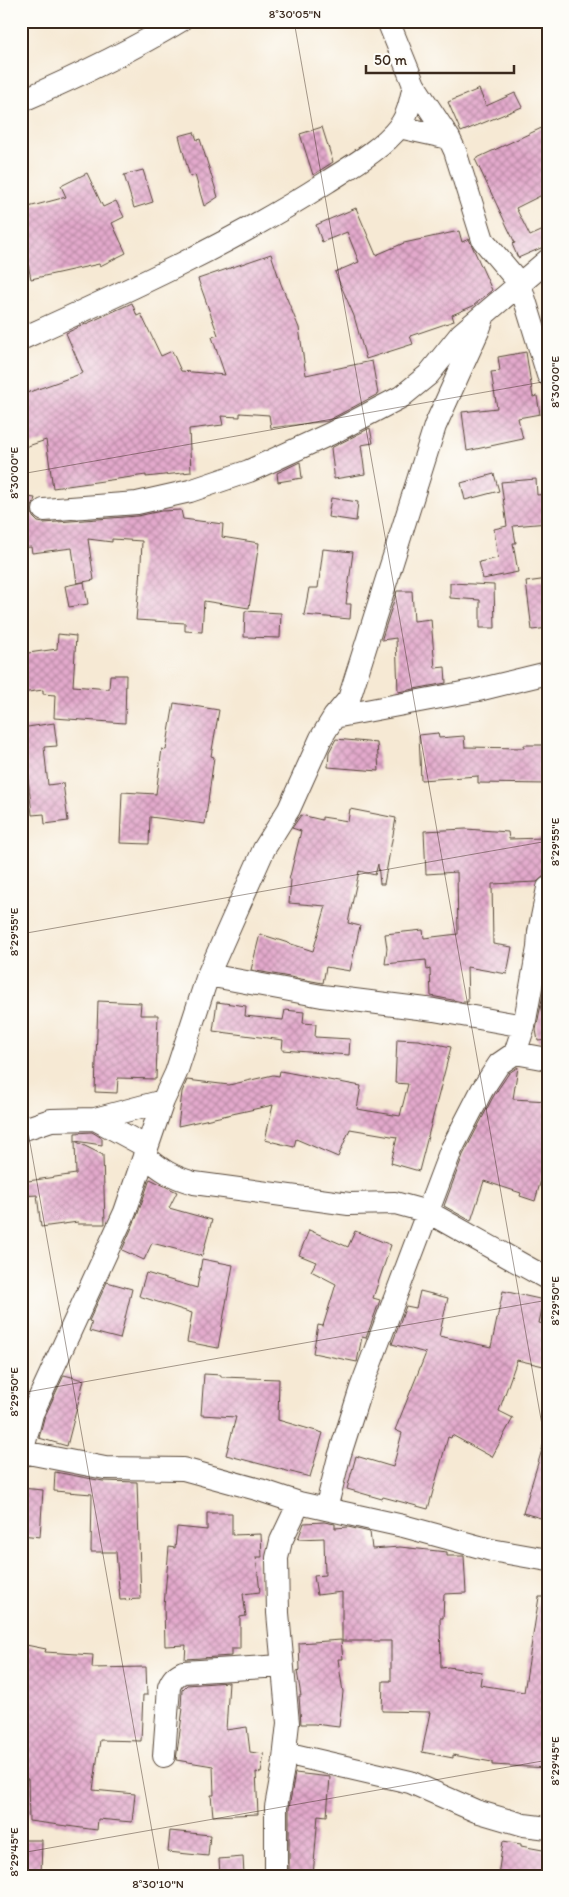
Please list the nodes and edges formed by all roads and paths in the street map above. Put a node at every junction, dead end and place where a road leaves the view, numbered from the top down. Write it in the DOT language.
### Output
graph roads {
  1 [pos="180,21"];
  2 [pos="388,21"];
  3 [pos="414,85"];
  4 [pos="21,101"];
  5 [pos="399,127"];
  6 [pos="449,138"];
  7 [pos="548,260"];
  8 [pos="520,284"];
  9 [pos="484,316"];
  10 [pos="21,339"];
  11 [pos="548,375"];
  12 [pos="44,510"];
  13 [pos="548,673"];
  14 [pos="334,717"];
  15 [pos="548,888"];
  16 [pos="208,976"];
  17 [pos="524,1026"];
  18 [pos="515,1053"];
  19 [pos="548,1059"];
  20 [pos="163,1101"];
  21 [pos="95,1119"];
  22 [pos="21,1130"];
  23 [pos="146,1151"];
  24 [pos="428,1212"];
  25 [pos="548,1279"];
  26 [pos="27,1415"];
  27 [pos="22,1455"];
  28 [pos="298,1503"];
  29 [pos="326,1509"];
  30 [pos="548,1560"];
  31 [pos="282,1666"];
  32 [pos="285,1753"];
  33 [pos="164,1756"];
  34 [pos="548,1828"];
  35 [pos="276,1876"];
  1 -- 4 [label="street"];
  2 -- 3 [label="street"];
  3 -- 5 [label="street"];
  3 -- 6 [label="street"];
  5 -- 6 [label="street"];
  5 -- 10 [label="street"];
  6 -- 8 [label="street"];
  7 -- 8 [label="street"];
  8 -- 9 [label="street"];
  8 -- 11 [label="street"];
  9 -- 12 [label="street"];
  9 -- 14 [label="street"];
  13 -- 14 [label="street"];
  14 -- 16 [label="street"];
  15 -- 17 [label="street"];
  16 -- 17 [label="street"];
  16 -- 20 [label="street"];
  17 -- 18 [label="street"];
  18 -- 19 [label="street"];
  18 -- 24 [label="street"];
  20 -- 21 [label="street"];
  20 -- 23 [label="street"];
  21 -- 22 [label="street"];
  21 -- 23 [label="street"];
  23 -- 24 [label="street"];
  23 -- 26 [label="street"];
  24 -- 25 [label="street"];
  24 -- 29 [label="street"];
  26 -- 27 [label="street"];
  27 -- 28 [label="street"];
  28 -- 29 [label="street"];
  28 -- 31 [label="street"];
  29 -- 30 [label="street"];
  31 -- 32 [label="street"];
  31 -- 33 [label="street"];
  32 -- 34 [label="street"];
  32 -- 35 [label="street"];
}
